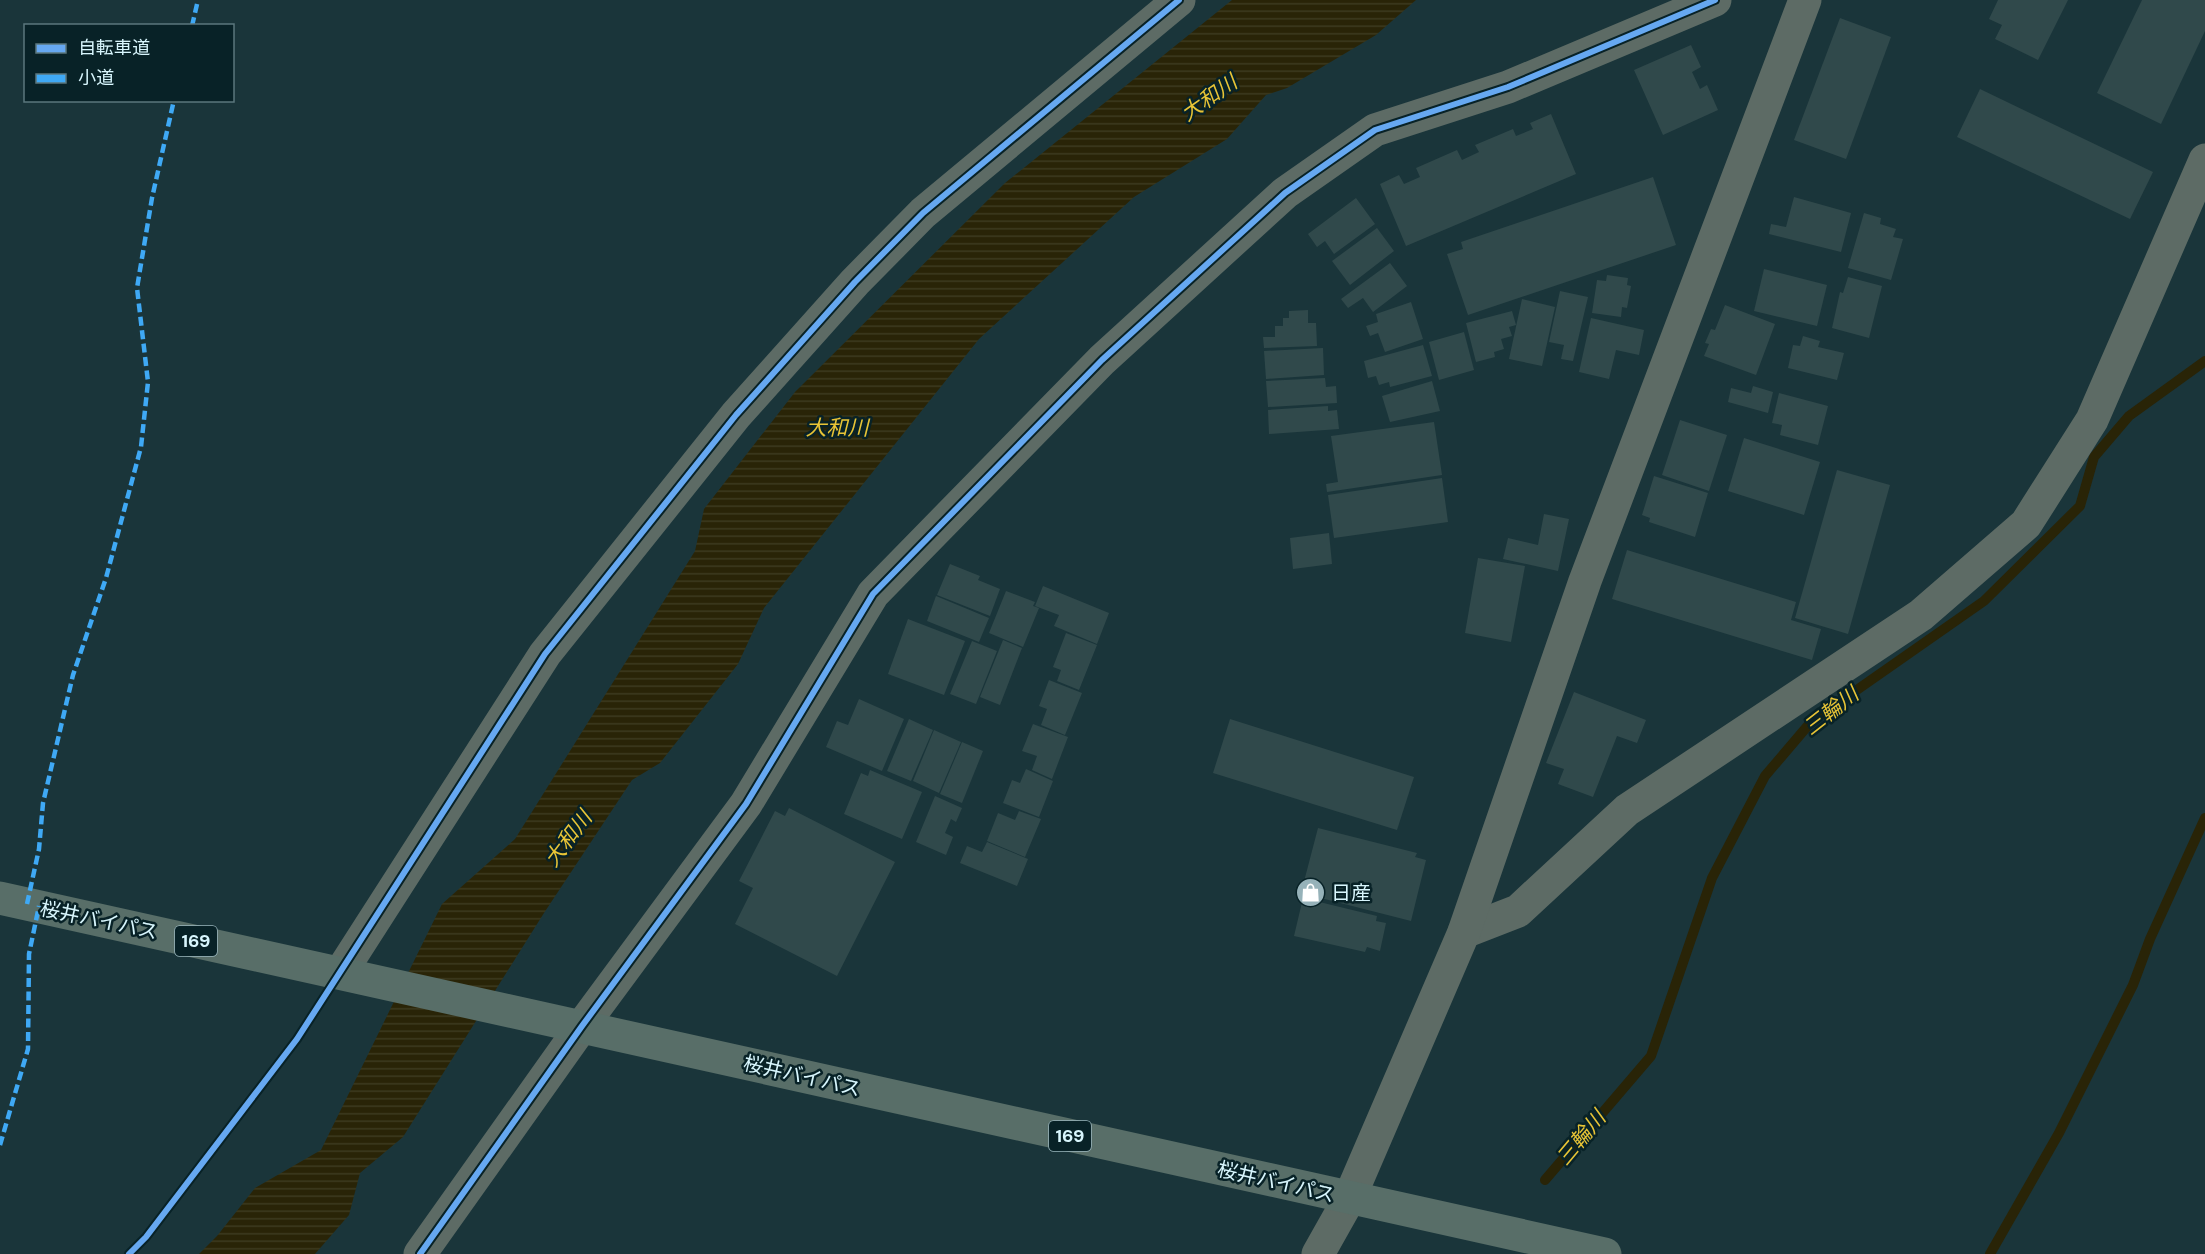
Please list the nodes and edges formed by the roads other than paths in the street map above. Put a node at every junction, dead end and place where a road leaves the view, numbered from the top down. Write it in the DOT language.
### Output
graph roads {
  1 [pos="1179,0"];
  2 [pos="1715,0"];
  3 [pos="1805,0"];
  4 [pos="2205,160"];
  5 [pos="0,898"];
  6 [pos="1464,932"];
  7 [pos="341,972"];
  8 [pos="582,1026"];
  9 [pos="1349,1199"];
  10 [pos="420,1254"];
  11 [pos="1318,1254"];
  12 [pos="1605,1254"];
  1 -- 7 [label="street"];
  2 -- 8 [label="street"];
  3 -- 6 [label="street"];
  4 -- 6 [label="street"];
  5 -- 7 [label="highway, 桜井バイパス / 169"];
  6 -- 9 [label="street"];
  7 -- 8 [label="highway, 桜井バイパス / 169"];
  8 -- 9 [label="highway, 桜井バイパス / 169"];
  8 -- 10 [label="street"];
  9 -- 11 [label="street"];
  9 -- 12 [label="highway, 桜井バイパス / 169"];
}
